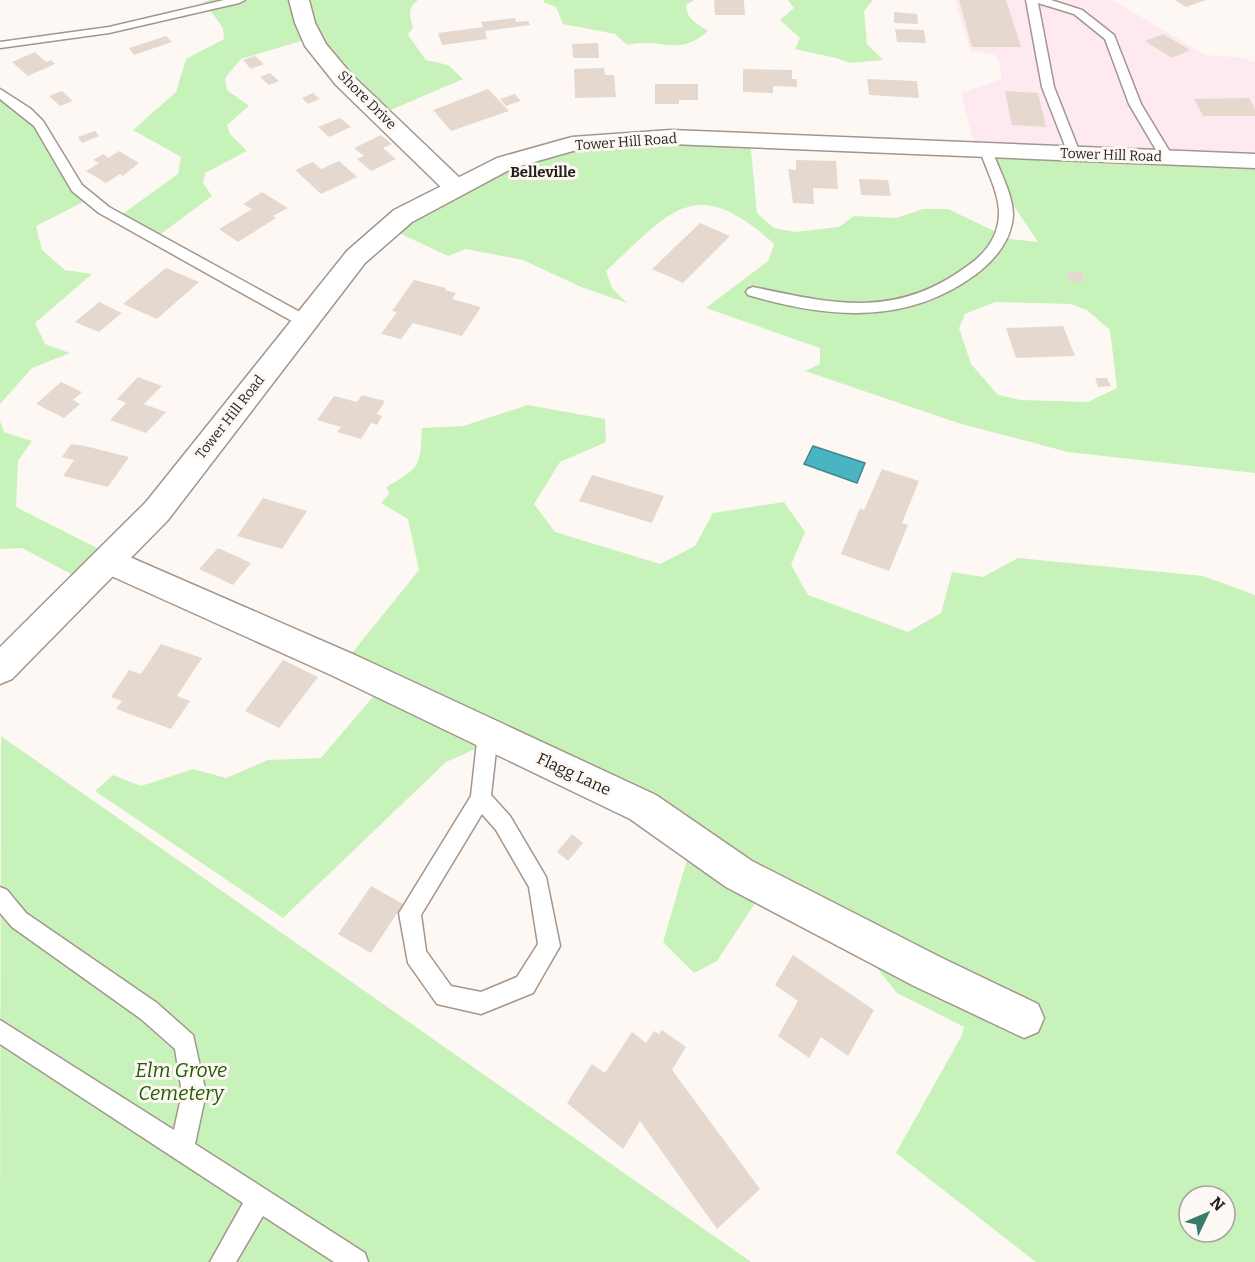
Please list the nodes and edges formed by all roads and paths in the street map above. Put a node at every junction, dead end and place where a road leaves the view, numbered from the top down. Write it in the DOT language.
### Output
graph roads {
  1 [pos="239,0"];
  2 [pos="299,0"];
  3 [pos="1032,0"];
  4 [pos="1040,0"];
  5 [pos="0,45"];
  6 [pos="0,93"];
  7 [pos="986,150"];
  8 [pos="1074,153"];
  9 [pos="1167,157"];
  10 [pos="1255,161"];
  11 [pos="455,187"];
  12 [pos="753,292"];
  13 [pos="304,321"];
  14 [pos="109,561"];
  15 [pos="0,669"];
  16 [pos="488,733"];
  17 [pos="481,798"];
  18 [pos="0,897"];
  19 [pos="1023,1018"];
  20 [pos="0,1030"];
  21 [pos="182,1149"];
  22 [pos="259,1200"];
  23 [pos="222,1262"];
  24 [pos="356,1262"];
  1 -- 5 [label="lane"];
  2 -- 11 [label="main road, Shore Drive"];
  3 -- 8 [label="lane"];
  4 -- 9 [label="lane"];
  6 -- 13 [label="lane"];
  7 -- 8 [label="main road, Tower Hill Road"];
  7 -- 11 [label="main road, Tower Hill Road"];
  7 -- 12 [label="lane"];
  8 -- 9 [label="main road, Tower Hill Road"];
  9 -- 10 [label="main road, Tower Hill Road"];
  11 -- 13 [label="main road, Tower Hill Road"];
  13 -- 14 [label="main road, Tower Hill Road"];
  14 -- 15 [label="main road, Tower Hill Road"];
  14 -- 16 [label="main road, Flagg Lane"];
  16 -- 17 [label="lane"];
  16 -- 19 [label="main road, Flagg Lane"];
  17 -- 17 [label="lane"];
  18 -- 21 [label="lane"];
  20 -- 21 [label="lane"];
  21 -- 22 [label="lane"];
  22 -- 23 [label="lane"];
  22 -- 24 [label="lane"];
}
